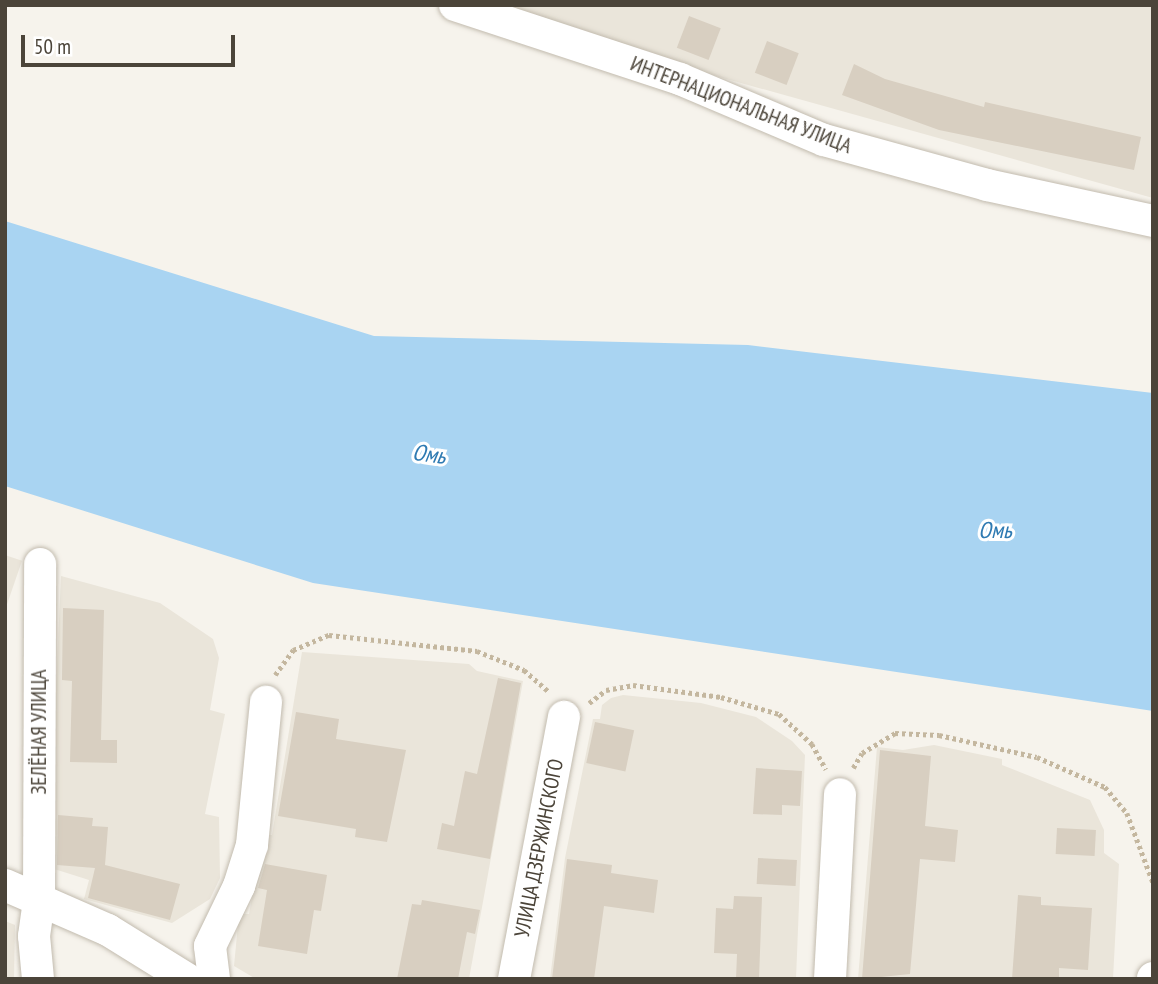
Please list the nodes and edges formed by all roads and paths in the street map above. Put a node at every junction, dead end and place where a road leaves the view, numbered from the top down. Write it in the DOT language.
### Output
graph roads {
  1 [pos="455,5"];
  2 [pos="1153,221"];
  3 [pos="40,565"];
  4 [pos="266,702"];
  5 [pos="564,717"];
  6 [pos="840,794"];
  7 [pos="1153,883"];
  8 [pos="5,885"];
  9 [pos="39,899"];
  10 [pos="203,975"];
  11 [pos="38,979"];
  12 [pos="514,979"];
  13 [pos="830,979"];
  1 -- 2 [label="street, ИНТЕРНАЦИОНАЛЬНАЯ УЛИЦА"];
  3 -- 9 [label="street, ЗЕЛЁНАЯ УЛИЦА"];
  4 -- 5 [label="path"];
  4 -- 10 [label="street"];
  5 -- 6 [label="path"];
  5 -- 12 [label="street, УЛИЦА ДЗЕРЖИНСКОГО"];
  6 -- 7 [label="path"];
  6 -- 13 [label="street"];
  8 -- 9 [label="street"];
  9 -- 10 [label="street"];
  9 -- 11 [label="street, ЗЕЛЁНАЯ УЛИЦА"];
}
